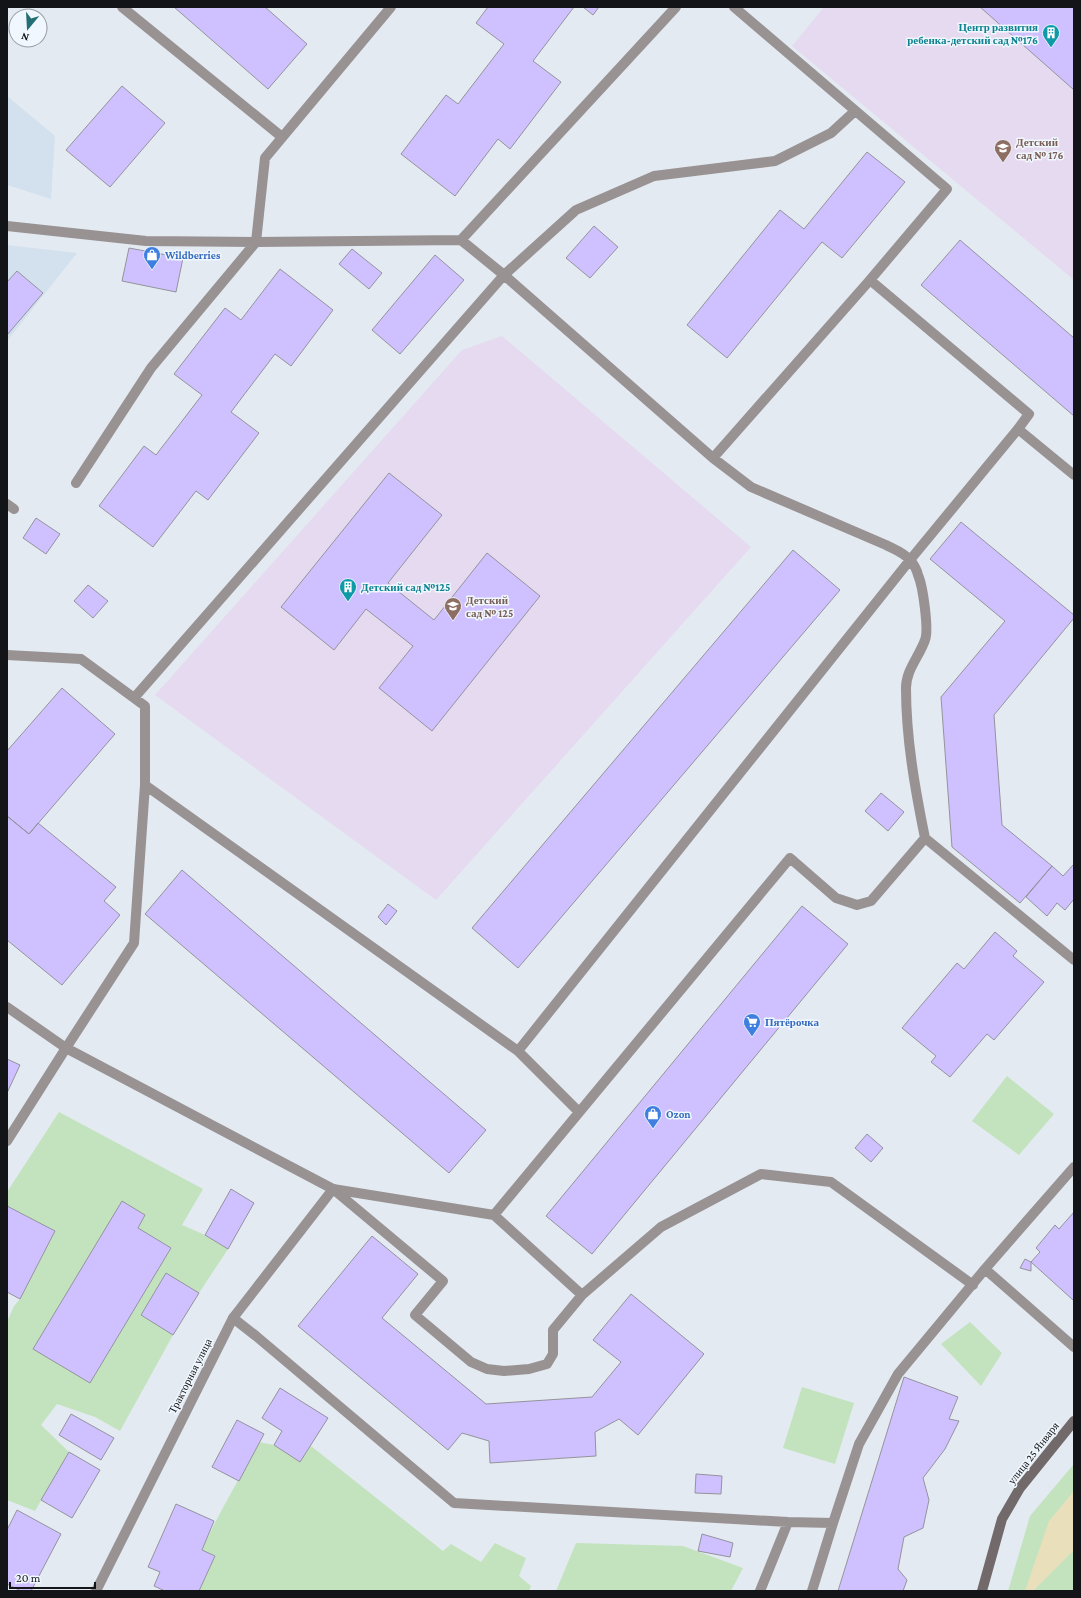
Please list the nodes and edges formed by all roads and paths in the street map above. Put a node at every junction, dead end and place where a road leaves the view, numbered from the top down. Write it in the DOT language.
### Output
graph roads {
  1 [pos="122,7"];
  2 [pos="391,7"];
  3 [pos="676,7"];
  4 [pos="735,7"];
  5 [pos="855,111"];
  6 [pos="282,137"];
  7 [pos="7,226"];
  8 [pos="461,240"];
  9 [pos="256,242"];
  10 [pos="504,275"];
  11 [pos="870,280"];
  12 [pos="1018,429"];
  13 [pos="713,458"];
  14 [pos="1074,475"];
  15 [pos="76,483"];
  16 [pos="910,560"];
  17 [pos="7,656"];
  18 [pos="134,698"];
  19 [pos="145,785"];
  20 [pos="925,838"];
  21 [pos="1074,960"];
  22 [pos="7,1007"];
  23 [pos="66,1048"];
  24 [pos="518,1051"];
  25 [pos="579,1112"];
  26 [pos="7,1141"];
  27 [pos="1074,1167"];
  28 [pos="333,1189"];
  29 [pos="494,1215"];
  30 [pos="986,1269"];
  31 [pos="973,1285"];
  32 [pos="582,1295"];
  33 [pos="232,1318"];
  34 [pos="1074,1347"];
  35 [pos="1074,1421"];
  36 [pos="788,1522"];
  37 [pos="833,1523"];
  38 [pos="96,1591"];
  39 [pos="760,1591"];
  40 [pos="812,1591"];
  41 [pos="982,1591"];
  1 -- 6 [label="street"];
  2 -- 6 [label="street"];
  3 -- 8 [label="street"];
  4 -- 5 [label="street"];
  5 -- 10 [label="street"];
  5 -- 11 [label="street"];
  6 -- 9 [label="street"];
  7 -- 9 [label="street"];
  8 -- 9 [label="street"];
  8 -- 10 [label="street"];
  9 -- 15 [label="street"];
  10 -- 13 [label="street"];
  10 -- 18 [label="street"];
  11 -- 12 [label="street"];
  11 -- 13 [label="street"];
  12 -- 14 [label="street"];
  12 -- 16 [label="street"];
  13 -- 16 [label="street"];
  16 -- 20 [label="street"];
  16 -- 24 [label="street"];
  17 -- 18 [label="street"];
  18 -- 19 [label="street"];
  19 -- 23 [label="street"];
  19 -- 24 [label="street"];
  20 -- 21 [label="street"];
  20 -- 25 [label="street"];
  22 -- 23 [label="street"];
  23 -- 26 [label="street"];
  23 -- 28 [label="street"];
  24 -- 25 [label="street"];
  25 -- 29 [label="street"];
  27 -- 30 [label="street"];
  28 -- 29 [label="street"];
  28 -- 32 [label="street"];
  28 -- 33 [label="street, Тракторная улица"];
  29 -- 32 [label="street"];
  30 -- 31 [label="street"];
  30 -- 34 [label="street"];
  31 -- 32 [label="street"];
  31 -- 37 [label="street"];
  33 -- 36 [label="street"];
  33 -- 38 [label="street, Тракторная улица"];
  35 -- 41 [label="street, улица 25 Января"];
  36 -- 37 [label="street"];
  36 -- 39 [label="street"];
  37 -- 40 [label="street"];
}
